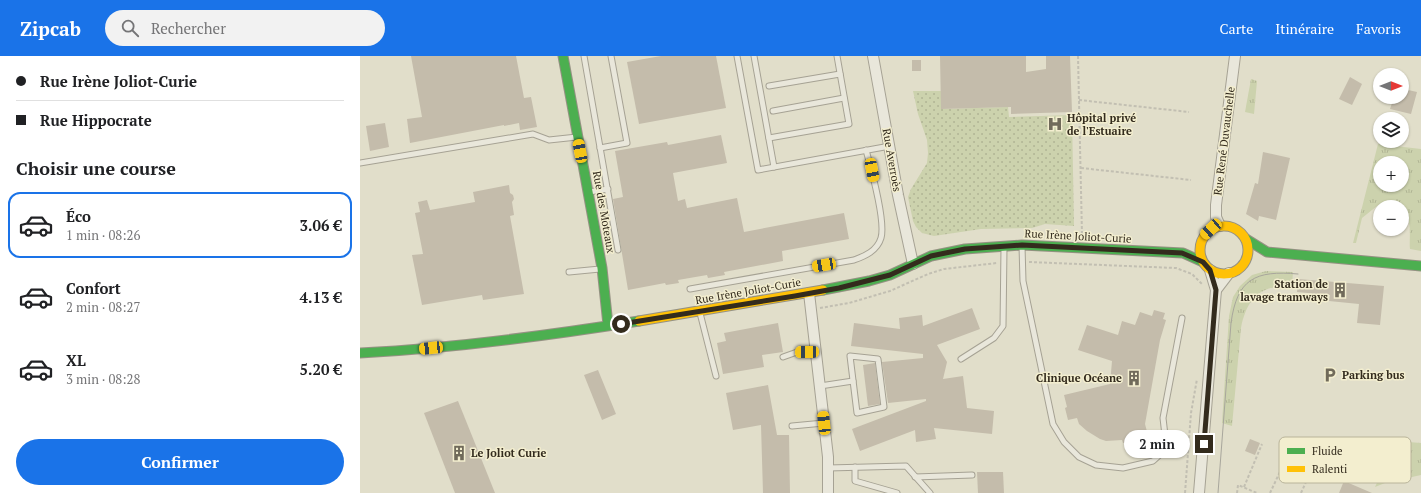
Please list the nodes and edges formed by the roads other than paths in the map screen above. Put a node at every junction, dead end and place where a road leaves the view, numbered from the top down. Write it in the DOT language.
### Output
graph roads {
  1 [pos="563,56"];
  2 [pos="584,56"];
  3 [pos="611,56"];
  4 [pos="737,56"];
  5 [pos="754,56"];
  6 [pos="837,56"];
  7 [pos="873,56"];
  8 [pos="1235,56"];
  9 [pos="840,74"];
  10 [pos="769,86"];
  11 [pos="844,98"];
  12 [pos="773,111"];
  13 [pos="578,137"];
  14 [pos="769,138"];
  15 [pos="890,146"];
  16 [pos="600,148"];
  17 [pos="866,150"];
  18 [pos="360,163"];
  19 [pos="774,167"];
  20 [pos="608,189"];
  21 [pos="588,192"];
  22 [pos="1220,226"];
  23 [pos="1246,239"];
  24 [pos="1200,243"];
  25 [pos="1004,245"];
  26 [pos="1022,245"];
  27 [pos="618,250"];
  28 [pos="1267,252"];
  29 [pos="1182,253"];
  30 [pos="1203,262"];
  31 [pos="912,264"];
  32 [pos="1243,265"];
  33 [pos="1421,266"];
  34 [pos="602,268"];
  35 [pos="1210,270"];
  36 [pos="569,272"];
  37 [pos="1229,274"];
  38 [pos="690,289"];
  39 [pos="1216,290"];
  40 [pos="810,293"];
  41 [pos="700,312"];
  42 [pos="1182,318"];
  43 [pos="608,325"];
  44 [pos="816,352"];
  45 [pos="360,353"];
  46 [pos="783,357"];
  47 [pos="961,358"];
  48 [pos="716,376"];
  49 [pos="853,381"];
  50 [pos="820,386"];
  51 [pos="824,423"];
  52 [pos="792,426"];
  53 [pos="855,467"];
  54 [pos="828,468"];
  55 [pos="972,475"];
  56 [pos="915,477"];
  57 [pos="828,493"];
  58 [pos="897,493"];
  59 [pos="930,493"];
  60 [pos="1200,493"];
  1 -- 13 [label="street, Rue des Moteaux"];
  2 -- 16 [label="lane"];
  3 -- 16 [label="lane"];
  4 -- 19 [label="lane"];
  5 -- 14 [label="lane"];
  6 -- 9 [label="lane"];
  7 -- 15 [label="street, Rue Averroès"];
  8 -- 22 [label="street, Rue René Duvauchelle"];
  9 -- 10 [label="lane"];
  9 -- 11 [label="lane"];
  11 -- 12 [label="lane"];
  11 -- 14 [label="lane"];
  13 -- 18 [label="lane"];
  13 -- 21 [label="street, Rue des Moteaux"];
  14 -- 19 [label="lane"];
  15 -- 17 [label="lane"];
  15 -- 31 [label="street, Rue Averroès"];
  16 -- 20 [label="lane"];
  17 -- 19 [label="lane"];
  17 -- 38 [label="lane"];
  20 -- 21 [label="lane"];
  20 -- 27 [label="lane"];
  21 -- 34 [label="street, Rue des Moteaux"];
  22 -- 23 [label="street"];
  22 -- 24 [label="street"];
  23 -- 28 [label="street"];
  23 -- 32 [label="street"];
  24 -- 29 [label="street"];
  24 -- 30 [label="street"];
  25 -- 26 [label="street, Rue Irène Joliot-Curie"];
  25 -- 31 [label="street, Rue Irène Joliot-Curie"];
  25 -- 47 [label="lane"];
  26 -- 29 [label="street, Rue Irène Joliot-Curie"];
  26 -- 42 [label="lane"];
  28 -- 32 [label="street"];
  28 -- 33 [label="street"];
  29 -- 30 [label="street, Rue Irène Joliot-Curie"];
  30 -- 35 [label="street"];
  31 -- 40 [label="street, Rue Irène Joliot-Curie"];
  32 -- 37 [label="street"];
  34 -- 36 [label="lane"];
  34 -- 43 [label="street, Rue des Moteaux"];
  35 -- 37 [label="street"];
  35 -- 39 [label="street"];
  37 -- 39 [label="street"];
  39 -- 60 [label="street"];
  40 -- 41 [label="street, Rue Irène Joliot-Curie"];
  40 -- 44 [label="street"];
  41 -- 43 [label="street, Rue Irène Joliot-Curie"];
  41 -- 48 [label="lane"];
  43 -- 45 [label="street, Rue Irène Joliot-Curie"];
  44 -- 46 [label="lane"];
  44 -- 50 [label="street"];
  49 -- 49 [label="lane"];
  49 -- 50 [label="lane"];
  50 -- 51 [label="street"];
  51 -- 52 [label="lane"];
  51 -- 54 [label="street"];
  53 -- 54 [label="lane"];
  53 -- 56 [label="lane"];
  53 -- 58 [label="lane"];
  54 -- 57 [label="street"];
  55 -- 56 [label="lane"];
  56 -- 59 [label="lane"];
}
